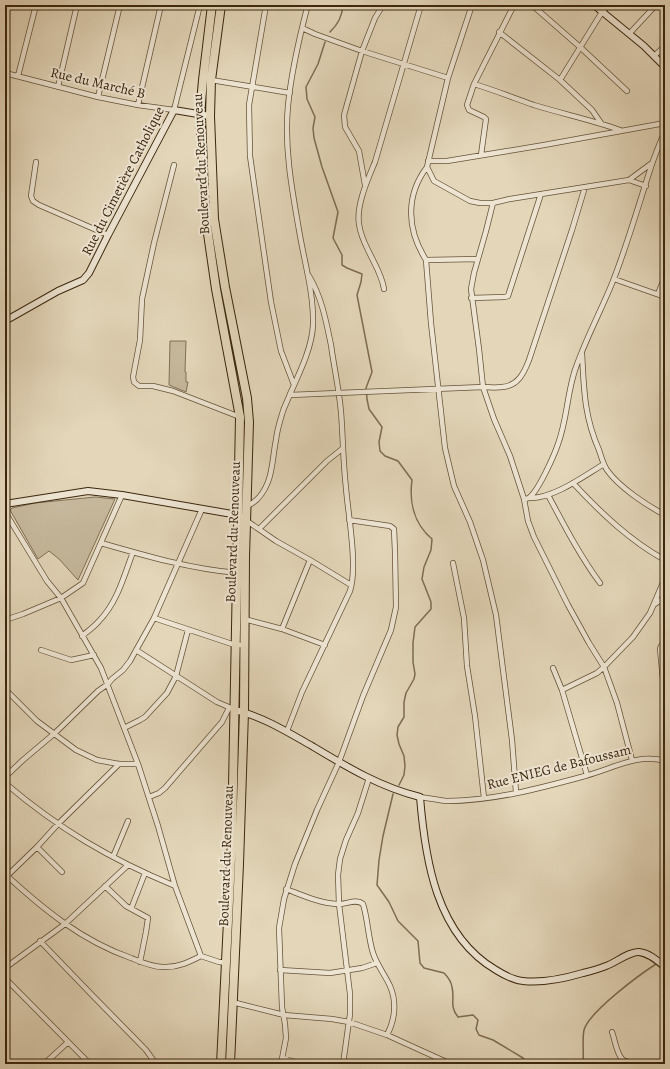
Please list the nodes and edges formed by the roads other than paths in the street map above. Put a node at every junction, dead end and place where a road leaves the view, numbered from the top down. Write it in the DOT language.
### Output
graph roads {
  1 [pos="36,5"];
  2 [pos="77,5"];
  3 [pos="120,5"];
  4 [pos="160,5"];
  5 [pos="200,5"];
  6 [pos="212,5"];
  7 [pos="221,5"];
  8 [pos="266,5"];
  9 [pos="383,5"];
  10 [pos="422,5"];
  11 [pos="472,5"];
  12 [pos="514,5"];
  13 [pos="532,5"];
  14 [pos="594,5"];
  15 [pos="609,5"];
  16 [pos="656,5"];
  17 [pos="308,6"];
  18 [pos="602,12"];
  19 [pos="302,28"];
  20 [pos="499,32"];
  21 [pos="628,34"];
  22 [pos="665,46"];
  23 [pos="580,47"];
  24 [pos="362,51"];
  25 [pos="654,56"];
  26 [pos="403,64"];
  27 [pos="665,67"];
  28 [pos="5,73"];
  29 [pos="18,76"];
  30 [pos="448,78"];
  31 [pos="207,80"];
  32 [pos="560,80"];
  33 [pos="474,84"];
  34 [pos="58,87"];
  35 [pos="252,87"];
  36 [pos="627,91"];
  37 [pos="290,93"];
  38 [pos="98,98"];
  39 [pos="138,106"];
  40 [pos="174,110"];
  41 [pos="200,114"];
  42 [pos="210,116"];
  43 [pos="601,123"];
  44 [pos="665,123"];
  45 [pos="665,130"];
  46 [pos="621,131"];
  47 [pos="482,155"];
  48 [pos="36,162"];
  49 [pos="652,163"];
  50 [pos="428,164"];
  51 [pos="174,165"];
  52 [pos="629,180"];
  53 [pos="365,186"];
  54 [pos="646,186"];
  55 [pos="585,187"];
  56 [pos="541,194"];
  57 [pos="493,203"];
  58 [pos="214,219"];
  59 [pos="206,220"];
  60 [pos="108,235"];
  61 [pos="478,259"];
  62 [pos="426,260"];
  63 [pos="308,275"];
  64 [pos="665,276"];
  65 [pos="614,279"];
  66 [pos="225,287"];
  67 [pos="216,289"];
  68 [pos="384,289"];
  69 [pos="658,294"];
  70 [pos="665,297"];
  71 [pos="472,298"];
  72 [pos="5,322"];
  73 [pos="236,347"];
  74 [pos="228,349"];
  75 [pos="582,351"];
  76 [pos="294,385"];
  77 [pos="483,387"];
  78 [pos="438,389"];
  79 [pos="339,394"];
  80 [pos="290,395"];
  81 [pos="240,417"];
  82 [pos="249,419"];
  83 [pos="342,449"];
  84 [pos="604,464"];
  85 [pos="573,483"];
  86 [pos="122,495"];
  87 [pos="548,495"];
  88 [pos="527,498"];
  89 [pos="5,504"];
  90 [pos="243,506"];
  91 [pos="202,509"];
  92 [pos="5,512"];
  93 [pos="238,515"];
  94 [pos="665,515"];
  95 [pos="349,520"];
  96 [pos="247,521"];
  97 [pos="259,530"];
  98 [pos="101,542"];
  99 [pos="134,552"];
  100 [pos="310,560"];
  101 [pos="665,560"];
  102 [pos="177,563"];
  103 [pos="453,563"];
  104 [pos="238,573"];
  105 [pos="665,578"];
  106 [pos="600,583"];
  107 [pos="351,586"];
  108 [pos="665,597"];
  109 [pos="61,598"];
  110 [pos="654,605"];
  111 [pos="154,618"];
  112 [pos="244,618"];
  113 [pos="5,620"];
  114 [pos="282,629"];
  115 [pos="188,630"];
  116 [pos="82,636"];
  117 [pos="665,642"];
  118 [pos="240,645"];
  119 [pos="325,645"];
  120 [pos="41,650"];
  121 [pos="136,650"];
  122 [pos="94,656"];
  123 [pos="604,667"];
  124 [pos="553,668"];
  125 [pos="176,676"];
  126 [pos="108,684"];
  127 [pos="5,689"];
  128 [pos="562,690"];
  129 [pos="665,690"];
  130 [pos="236,710"];
  131 [pos="124,728"];
  132 [pos="287,732"];
  133 [pos="54,733"];
  134 [pos="632,760"];
  135 [pos="665,761"];
  136 [pos="339,762"];
  137 [pos="119,764"];
  138 [pos="138,764"];
  139 [pos="587,775"];
  140 [pos="5,777"];
  141 [pos="369,778"];
  142 [pos="5,783"];
  143 [pos="516,792"];
  144 [pos="149,797"];
  145 [pos="420,797"];
  146 [pos="484,798"];
  147 [pos="128,822"];
  148 [pos="58,824"];
  149 [pos="37,847"];
  150 [pos="113,857"];
  151 [pos="235,863"];
  152 [pos="128,865"];
  153 [pos="62,872"];
  154 [pos="145,873"];
  155 [pos="6,875"];
  156 [pos="105,886"];
  157 [pos="175,886"];
  158 [pos="286,889"];
  159 [pos="339,904"];
  160 [pos="131,909"];
  161 [pos="65,924"];
  162 [pos="40,941"];
  163 [pos="200,956"];
  164 [pos="140,962"];
  165 [pos="225,963"];
  166 [pos="377,963"];
  167 [pos="235,964"];
  168 [pos="665,967"];
  169 [pos="5,968"];
  170 [pos="280,970"];
  171 [pos="347,970"];
  172 [pos="5,978"];
  173 [pos="224,1002"];
  174 [pos="233,1003"];
  175 [pos="284,1015"];
  176 [pos="349,1022"];
  177 [pos="612,1032"];
  178 [pos="387,1034"];
  179 [pos="67,1043"];
  180 [pos="282,1058"];
  181 [pos="439,1058"];
  182 [pos="665,1062"];
  183 [pos="645,1063"];
  184 [pos="44,1064"];
  185 [pos="90,1064"];
  186 [pos="156,1064"];
  187 [pos="221,1064"];
  188 [pos="230,1064"];
  189 [pos="281,1064"];
  190 [pos="302,1064"];
  191 [pos="343,1064"];
  192 [pos="439,1064"];
  193 [pos="451,1064"];
  1 -- 29 [label="street"];
  2 -- 34 [label="street"];
  3 -- 38 [label="street"];
  4 -- 39 [label="street"];
  5 -- 40 [label="street, Rue du Cimetière Catholique"];
  6 -- 31 [label="highway, Boulevard du Renouveau"];
  7 -- 31 [label="highway, Boulevard du Renouveau"];
  8 -- 35 [label="street"];
  9 -- 24 [label="street"];
  10 -- 26 [label="street"];
  11 -- 30 [label="street"];
  12 -- 20 [label="street"];
  13 -- 23 [label="street"];
  14 -- 18 [label="street"];
  15 -- 18 [label="street"];
  16 -- 21 [label="street"];
  17 -- 19 [label="street"];
  18 -- 21 [label="street"];
  18 -- 23 [label="street"];
  19 -- 24 [label="street"];
  19 -- 37 [label="street"];
  20 -- 32 [label="street"];
  20 -- 33 [label="street"];
  21 -- 25 [label="street"];
  22 -- 25 [label="street"];
  23 -- 32 [label="street"];
  23 -- 36 [label="street"];
  24 -- 26 [label="street"];
  24 -- 53 [label="street"];
  25 -- 27 [label="street"];
  26 -- 30 [label="street"];
  26 -- 53 [label="street"];
  28 -- 29 [label="street, Rue du Marché B"];
  29 -- 34 [label="street, Rue du Marché B"];
  30 -- 50 [label="street"];
  31 -- 35 [label="street"];
  31 -- 41 [label="highway, Boulevard du Renouveau"];
  31 -- 42 [label="highway, Boulevard du Renouveau"];
  32 -- 43 [label="street"];
  33 -- 43 [label="street"];
  33 -- 47 [label="street"];
  34 -- 38 [label="street, Rue du Marché B"];
  35 -- 37 [label="street"];
  35 -- 76 [label="street"];
  37 -- 63 [label="street"];
  38 -- 39 [label="street, Rue du Marché B"];
  39 -- 40 [label="street, Rue du Marché B"];
  40 -- 41 [label="street, Rue du Marché B"];
  40 -- 60 [label="street, Rue du Cimetière Catholique"];
  41 -- 42 [label="street, Rue du Marché B"];
  41 -- 59 [label="highway, Boulevard du Renouveau"];
  42 -- 58 [label="highway, Boulevard du Renouveau"];
  43 -- 46 [label="street"];
  44 -- 46 [label="street"];
  45 -- 49 [label="street"];
  46 -- 47 [label="street"];
  47 -- 50 [label="street"];
  48 -- 60 [label="street"];
  49 -- 52 [label="street"];
  49 -- 54 [label="street"];
  50 -- 57 [label="street"];
  50 -- 62 [label="street"];
  51 -- 81 [label="street"];
  52 -- 54 [label="street"];
  52 -- 55 [label="street"];
  53 -- 68 [label="street"];
  54 -- 65 [label="street"];
  55 -- 56 [label="street"];
  55 -- 77 [label="street"];
  56 -- 57 [label="street"];
  56 -- 71 [label="street"];
  57 -- 61 [label="street"];
  58 -- 59 [label="highway"];
  58 -- 66 [label="highway, Boulevard du Renouveau"];
  59 -- 67 [label="highway, Boulevard du Renouveau"];
  60 -- 72 [label="street, Rue du Cimetière Catholique"];
  61 -- 62 [label="street"];
  61 -- 71 [label="street"];
  62 -- 78 [label="street"];
  63 -- 76 [label="street"];
  63 -- 79 [label="street"];
  64 -- 69 [label="street"];
  65 -- 69 [label="street"];
  65 -- 75 [label="street"];
  66 -- 67 [label="highway"];
  66 -- 73 [label="highway, Boulevard du Renouveau"];
  67 -- 74 [label="highway, Boulevard du Renouveau"];
  69 -- 70 [label="street"];
  71 -- 77 [label="street"];
  73 -- 74 [label="highway"];
  73 -- 82 [label="highway, Boulevard du Renouveau"];
  74 -- 81 [label="highway, Boulevard du Renouveau"];
  75 -- 84 [label="street"];
  75 -- 88 [label="street"];
  76 -- 80 [label="street"];
  77 -- 78 [label="street"];
  77 -- 88 [label="street"];
  78 -- 79 [label="street"];
  78 -- 143 [label="street"];
  79 -- 80 [label="street"];
  79 -- 83 [label="street"];
  80 -- 90 [label="street"];
  81 -- 82 [label="street"];
  81 -- 90 [label="highway, Boulevard du Renouveau"];
  82 -- 90 [label="highway, Boulevard du Renouveau"];
  83 -- 95 [label="street"];
  83 -- 97 [label="street"];
  84 -- 85 [label="street"];
  84 -- 94 [label="street"];
  85 -- 87 [label="street"];
  85 -- 101 [label="street"];
  86 -- 89 [label="street"];
  86 -- 91 [label="street"];
  86 -- 98 [label="street"];
  87 -- 88 [label="street"];
  87 -- 106 [label="street"];
  88 -- 123 [label="street"];
  90 -- 93 [label="highway, Boulevard du Renouveau"];
  90 -- 96 [label="highway, Boulevard du Renouveau"];
  91 -- 93 [label="street"];
  91 -- 102 [label="street"];
  92 -- 109 [label="street"];
  93 -- 96 [label="street"];
  93 -- 104 [label="highway, Boulevard du Renouveau"];
  95 -- 107 [label="street"];
  95 -- 136 [label="street"];
  96 -- 97 [label="street"];
  96 -- 112 [label="highway, Boulevard du Renouveau"];
  97 -- 100 [label="street"];
  98 -- 99 [label="street"];
  98 -- 109 [label="street"];
  99 -- 102 [label="street"];
  99 -- 116 [label="street"];
  100 -- 107 [label="street"];
  100 -- 114 [label="street"];
  102 -- 104 [label="street"];
  102 -- 111 [label="street"];
  103 -- 146 [label="street"];
  104 -- 118 [label="highway, Boulevard du Renouveau"];
  105 -- 110 [label="street"];
  107 -- 119 [label="street"];
  108 -- 110 [label="street"];
  109 -- 113 [label="street"];
  109 -- 116 [label="street"];
  110 -- 123 [label="street"];
  111 -- 115 [label="street"];
  111 -- 121 [label="street"];
  112 -- 114 [label="street"];
  112 -- 118 [label="highway, Boulevard du Renouveau"];
  114 -- 119 [label="street"];
  115 -- 118 [label="street"];
  115 -- 125 [label="street"];
  116 -- 122 [label="street"];
  117 -- 129 [label="street"];
  118 -- 130 [label="highway, Boulevard du Renouveau"];
  119 -- 132 [label="street"];
  120 -- 122 [label="street"];
  121 -- 125 [label="street"];
  121 -- 126 [label="street"];
  122 -- 126 [label="street"];
  123 -- 128 [label="street"];
  123 -- 134 [label="street"];
  124 -- 128 [label="street"];
  125 -- 130 [label="street"];
  125 -- 131 [label="street"];
  126 -- 131 [label="street"];
  126 -- 133 [label="street"];
  127 -- 133 [label="street"];
  128 -- 139 [label="street"];
  130 -- 132 [label="street, Rue ENIEG de Bafoussam"];
  130 -- 144 [label="street"];
  130 -- 151 [label="highway, Boulevard du Renouveau"];
  131 -- 138 [label="street"];
  132 -- 136 [label="street, Rue ENIEG de Bafoussam"];
  133 -- 137 [label="street"];
  133 -- 140 [label="street"];
  134 -- 135 [label="street, Rue ENIEG de Bafoussam"];
  134 -- 139 [label="street, Rue ENIEG de Bafoussam"];
  136 -- 141 [label="street, Rue ENIEG de Bafoussam"];
  136 -- 158 [label="street"];
  137 -- 138 [label="street"];
  137 -- 148 [label="street"];
  138 -- 144 [label="street"];
  139 -- 143 [label="street, Rue ENIEG de Bafoussam"];
  141 -- 145 [label="street, Rue ENIEG de Bafoussam"];
  141 -- 159 [label="street"];
  142 -- 148 [label="street"];
  143 -- 146 [label="street, Rue ENIEG de Bafoussam"];
  144 -- 157 [label="street"];
  145 -- 146 [label="street, Rue ENIEG de Bafoussam"];
  145 -- 168 [label="street"];
  147 -- 150 [label="street"];
  148 -- 149 [label="street"];
  148 -- 150 [label="street"];
  149 -- 153 [label="street"];
  149 -- 155 [label="street"];
  150 -- 152 [label="street"];
  151 -- 165 [label="highway, Boulevard du Renouveau"];
  151 -- 167 [label="highway, Boulevard du Renouveau"];
  152 -- 154 [label="street"];
  152 -- 156 [label="street"];
  154 -- 157 [label="street"];
  154 -- 160 [label="street"];
  155 -- 161 [label="street"];
  156 -- 160 [label="street"];
  156 -- 161 [label="street"];
  157 -- 163 [label="street"];
  158 -- 159 [label="street"];
  158 -- 170 [label="street"];
  159 -- 166 [label="street"];
  159 -- 171 [label="street"];
  160 -- 164 [label="street"];
  161 -- 162 [label="street"];
  161 -- 164 [label="street"];
  162 -- 169 [label="street"];
  162 -- 186 [label="street"];
  163 -- 164 [label="street"];
  163 -- 165 [label="street"];
  165 -- 167 [label="street"];
  165 -- 173 [label="highway, Boulevard du Renouveau"];
  166 -- 171 [label="street"];
  166 -- 178 [label="street"];
  167 -- 174 [label="highway, Boulevard du Renouveau"];
  170 -- 171 [label="street"];
  170 -- 175 [label="street"];
  171 -- 176 [label="street"];
  172 -- 179 [label="street"];
  173 -- 174 [label="street"];
  173 -- 187 [label="highway, Boulevard du Renouveau"];
  174 -- 175 [label="street"];
  174 -- 188 [label="highway, Boulevard du Renouveau"];
  175 -- 176 [label="street"];
  175 -- 180 [label="street"];
  176 -- 178 [label="street"];
  176 -- 191 [label="street"];
  177 -- 183 [label="street"];
  178 -- 181 [label="street"];
  179 -- 184 [label="street"];
  179 -- 185 [label="street"];
  180 -- 189 [label="street"];
  180 -- 190 [label="street"];
  181 -- 192 [label="street"];
  181 -- 193 [label="street"];
  182 -- 183 [label="street"];
}
